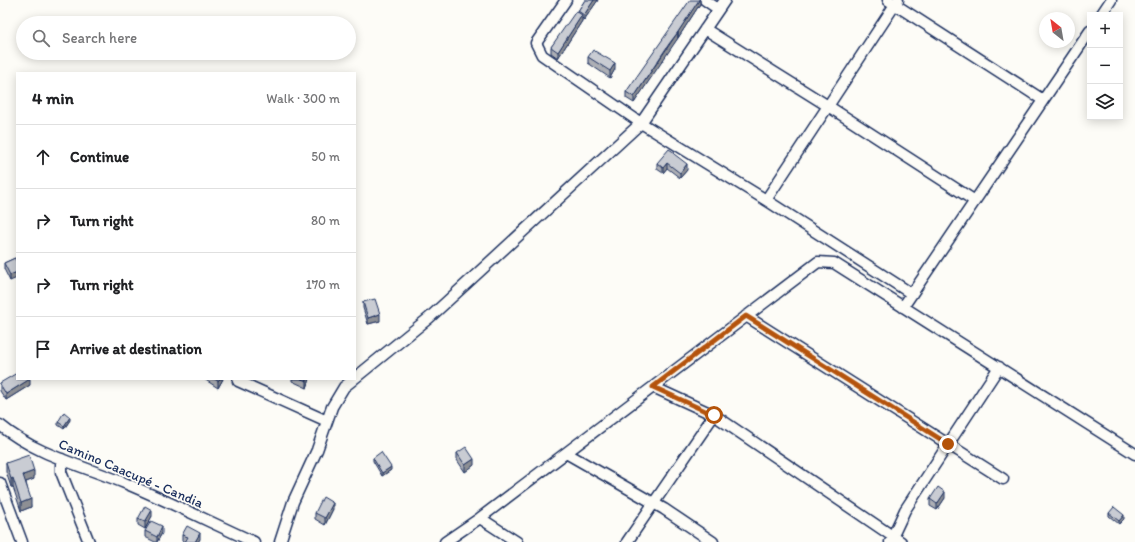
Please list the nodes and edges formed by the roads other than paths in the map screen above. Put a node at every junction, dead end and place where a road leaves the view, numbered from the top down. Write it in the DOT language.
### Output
graph roads {
  1 [pos="566,0"];
  2 [pos="705,0"];
  3 [pos="725,0"];
  4 [pos="1110,0"];
  5 [pos="894,1"];
  6 [pos="718,9"];
  7 [pos="1103,12"];
  8 [pos="705,29"];
  9 [pos="1087,35"];
  10 [pos="1043,100"];
  11 [pos="828,106"];
  12 [pos="641,123"];
  13 [pos="766,200"];
  14 [pos="975,201"];
  15 [pos="912,294"];
  16 [pos="903,307"];
  17 [pos="746,316"];
  18 [pos="999,367"];
  19 [pos="356,376"];
  20 [pos="352,380"];
  21 [pos="238,381"];
  22 [pos="653,387"];
  23 [pos="714,415"];
  24 [pos="327,421"];
  25 [pos="0,425"];
  26 [pos="948,444"];
  27 [pos="566,453"];
  28 [pos="1135,454"];
  29 [pos="62,459"];
  30 [pos="1003,479"];
  31 [pos="0,483"];
  32 [pos="654,503"];
  33 [pos="480,518"];
  34 [pos="895,540"];
  35 [pos="22,542"];
  36 [pos="89,542"];
  37 [pos="254,542"];
  38 [pos="280,542"];
  39 [pos="445,542"];
  40 [pos="517,542"];
  41 [pos="627,542"];
  42 [pos="714,542"];
  1 -- 12 [label="street"];
  2 -- 6 [label="street"];
  3 -- 6 [label="street"];
  4 -- 7 [label="street"];
  5 -- 10 [label="street"];
  5 -- 11 [label="street"];
  6 -- 8 [label="street"];
  8 -- 11 [label="street"];
  8 -- 12 [label="street"];
  9 -- 10 [label="street"];
  10 -- 14 [label="street"];
  11 -- 13 [label="street"];
  11 -- 14 [label="street"];
  12 -- 13 [label="street"];
  12 -- 19 [label="street"];
  13 -- 15 [label="street"];
  14 -- 15 [label="street"];
  15 -- 16 [label="street"];
  16 -- 17 [label="street"];
  16 -- 18 [label="street"];
  17 -- 22 [label="street"];
  17 -- 26 [label="street"];
  18 -- 26 [label="street"];
  18 -- 28 [label="street"];
  20 -- 24 [label="street"];
  21 -- 24 [label="street"];
  22 -- 23 [label="street"];
  22 -- 27 [label="street"];
  23 -- 32 [label="street"];
  23 -- 34 [label="street"];
  24 -- 38 [label="street"];
  25 -- 29 [label="street, Camino Caacupé - Candia"];
  26 -- 30 [label="street"];
  26 -- 34 [label="street"];
  27 -- 32 [label="street"];
  27 -- 33 [label="street"];
  29 -- 36 [label="street"];
  29 -- 37 [label="street, Camino Caacupé - Candia"];
  31 -- 35 [label="street"];
  32 -- 41 [label="street"];
  32 -- 42 [label="street"];
  33 -- 39 [label="street"];
  33 -- 40 [label="street"];
}
